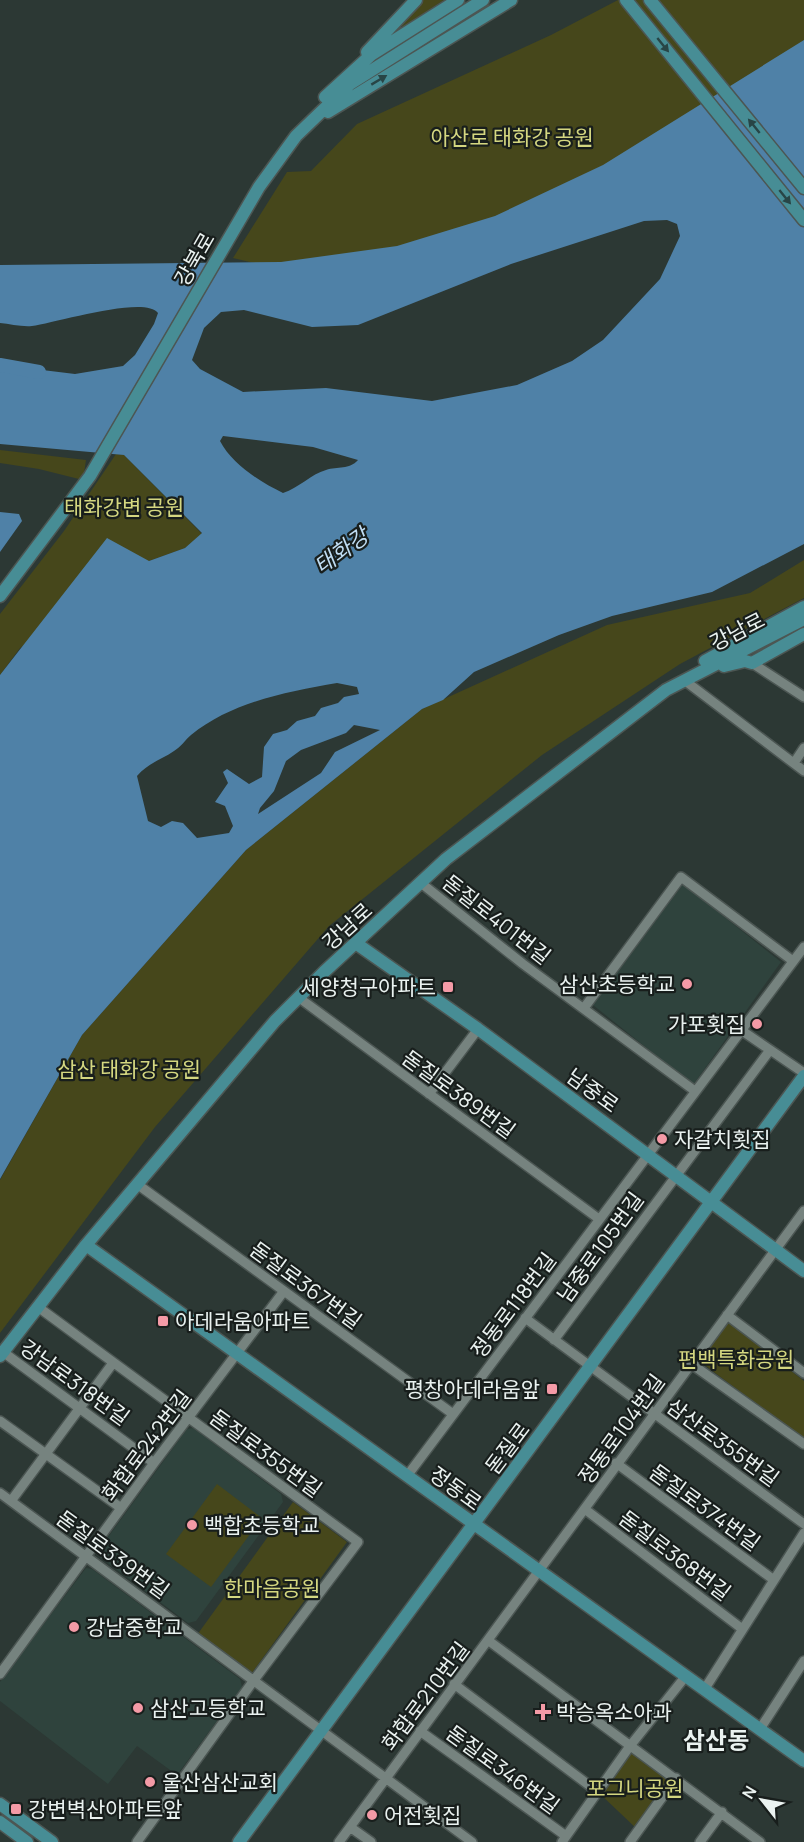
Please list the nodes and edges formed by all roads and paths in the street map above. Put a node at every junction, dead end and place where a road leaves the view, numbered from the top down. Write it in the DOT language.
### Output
graph roads {
  1 [pos="416,0"];
  2 [pos="458,0"];
  3 [pos="483,0"];
  4 [pos="511,0"];
  5 [pos="626,0"];
  6 [pos="650,0"];
  7 [pos="346,75"];
  8 [pos="296,136"];
  9 [pos="804,188"];
  10 [pos="804,220"];
  11 [pos="0,596"];
  12 [pos="804,607"];
  13 [pos="804,620"];
  14 [pos="804,634"];
  15 [pos="752,663"];
  16 [pos="702,671"];
  17 [pos="684,680"];
  18 [pos="804,697"];
  19 [pos="641,707"];
  20 [pos="804,748"];
  21 [pos="794,763"];
  22 [pos="804,771"];
  23 [pos="421,883"];
  24 [pos="357,944"];
  25 [pos="804,947"];
  26 [pos="793,961"];
  27 [pos="298,997"];
  28 [pos="584,1008"];
  29 [pos="478,1029"];
  30 [pos="741,1030"];
  31 [pos="770,1050"];
  32 [pos="804,1075"];
  33 [pos="695,1091"];
  34 [pos="429,1094"];
  35 [pos="647,1154"];
  36 [pos="675,1175"];
  37 [pos="137,1184"];
  38 [pos="713,1202"];
  39 [pos="804,1210"];
  40 [pos="599,1219"];
  41 [pos="86,1245"];
  42 [pos="775,1249"];
  43 [pos="804,1270"];
  44 [pos="284,1292"];
  45 [pos="38,1307"];
  46 [pos="727,1315"];
  47 [pos="525,1318"];
  48 [pos="554,1340"];
  49 [pos="2,1354"];
  50 [pos="238,1355"];
  51 [pos="113,1363"];
  52 [pos="690,1363"];
  53 [pos="591,1367"];
  54 [pos="804,1373"];
  55 [pos="80,1408"];
  56 [pos="653,1413"];
  57 [pos="453,1414"];
  58 [pos="189,1418"];
  59 [pos="0,1421"];
  60 [pos="804,1444"];
  61 [pos="46,1454"];
  62 [pos="154,1463"];
  63 [pos="616,1463"];
  64 [pos="407,1476"];
  65 [pos="0,1493"];
  66 [pos="11,1501"];
  67 [pos="121,1508"];
  68 [pos="586,1510"];
  69 [pos="804,1524"];
  70 [pos="473,1525"];
  71 [pos="804,1533"];
  72 [pos="86,1556"];
  73 [pos="540,1572"];
  74 [pos="774,1580"];
  75 [pos="741,1628"];
  76 [pos="489,1641"];
  77 [pos="803,1666"];
  78 [pos="0,1674"];
  79 [pos="685,1677"];
  80 [pos="254,1680"];
  81 [pos="454,1684"];
  82 [pos="704,1690"];
  83 [pos="760,1729"];
  84 [pos="321,1730"];
  85 [pos="420,1731"];
  86 [pos="630,1746"];
  87 [pos="804,1761"];
  88 [pos="386,1778"];
  89 [pos="676,1778"];
  90 [pos="598,1792"];
  91 [pos="0,1804"];
  92 [pos="722,1812"];
  93 [pos="0,1822"];
  94 [pos="350,1827"];
  95 [pos="564,1839"];
  96 [pos="27,1842"];
  97 [pos="52,1842"];
  98 [pos="137,1842"];
  99 [pos="239,1842"];
  100 [pos="339,1842"];
  101 [pos="371,1842"];
  102 [pos="472,1842"];
  103 [pos="630,1842"];
  104 [pos="700,1842"];
  105 [pos="760,1842"];
  1 -- 7 [label="main road"];
  2 -- 7 [label="main road"];
  3 -- 8 [label="main road, 강북로"];
  8 -- 4 [label="main road, one-way"];
  5 -- 10 [label="main road, one-way"];
  9 -- 6 [label="main road, one-way"];
  7 -- 8 [label="main road"];
  8 -- 11 [label="main road, 강북로"];
  12 -- 19 [label="main road"];
  13 -- 16 [label="main road, 강남로"];
  14 -- 15 [label="main road"];
  15 -- 16 [label="main road"];
  15 -- 18 [label="street"];
  16 -- 17 [label="main road, 강남로"];
  17 -- 19 [label="main road, 강남로"];
  17 -- 21 [label="street"];
  19 -- 23 [label="main road, 강남로"];
  20 -- 21 [label="street"];
  21 -- 22 [label="street"];
  23 -- 24 [label="main road, 강남로"];
  23 -- 28 [label="street, 돋질로401번길"];
  24 -- 27 [label="main road, 강남로"];
  24 -- 29 [label="main road, 남중로"];
  25 -- 26 [label="street, 정동로118번길"];
  26 -- 28 [label="street"];
  26 -- 30 [label="street, 정동로118번길"];
  27 -- 34 [label="street, 돋질로389번길"];
  27 -- 37 [label="main road, 강남로"];
  28 -- 33 [label="street, 돋질로401번길"];
  29 -- 34 [label="street"];
  29 -- 35 [label="main road, 남중로"];
  30 -- 31 [label="street"];
  30 -- 33 [label="street, 정동로118번길"];
  31 -- 32 [label="street"];
  31 -- 36 [label="street, 남중로105번길"];
  32 -- 38 [label="main road, 돋질로"];
  33 -- 35 [label="street, 정동로118번길"];
  34 -- 40 [label="street, 돋질로389번길"];
  35 -- 36 [label="main road, 남중로"];
  35 -- 40 [label="street, 정동로118번길"];
  36 -- 38 [label="main road, 남중로"];
  36 -- 48 [label="street, 남중로105번길"];
  37 -- 41 [label="main road, 강남로"];
  37 -- 44 [label="street, 돋질로367번길"];
  38 -- 42 [label="main road, 남중로"];
  38 -- 53 [label="main road, 돋질로"];
  39 -- 42 [label="street, 정동로104번길"];
  40 -- 47 [label="street, 정동로118번길"];
  41 -- 45 [label="main road, 강남로"];
  41 -- 50 [label="main road, 정동로"];
  42 -- 43 [label="main road, 남중로"];
  42 -- 46 [label="street, 정동로104번길"];
  44 -- 50 [label="street, 화합로242번길"];
  44 -- 57 [label="street, 돋질로367번길"];
  45 -- 49 [label="main road, 강남로"];
  45 -- 51 [label="street, 돋질로355번길"];
  46 -- 52 [label="street, 정동로104번길"];
  46 -- 54 [label="street"];
  47 -- 48 [label="street, 삼산로355번길"];
  47 -- 57 [label="street, 정동로118번길"];
  48 -- 53 [label="street, 삼산로355번길"];
  49 -- 55 [label="street, 강남로318번길"];
  50 -- 58 [label="street, 화합로242번길"];
  50 -- 64 [label="main road, 정동로"];
  51 -- 55 [label="street"];
  51 -- 58 [label="street, 돋질로355번길"];
  52 -- 56 [label="street, 정동로104번길"];
  52 -- 60 [label="street"];
  53 -- 56 [label="street, 삼산로355번길"];
  53 -- 70 [label="main road, 돋질로"];
  55 -- 61 [label="street"];
  55 -- 62 [label="street, 강남로318번길"];
  56 -- 63 [label="street, 정동로104번길"];
  56 -- 69 [label="street, 삼산로355번길"];
  57 -- 64 [label="street, 정동로118번길"];
  58 -- 62 [label="street, 화합로242번길"];
  58 -- 80 [label="street, 돋질로355번길"];
  59 -- 61 [label="street"];
  61 -- 66 [label="street"];
  61 -- 67 [label="street"];
  62 -- 67 [label="street, 화합로242번길"];
  63 -- 68 [label="street, 정동로104번길"];
  63 -- 74 [label="street, 돋질로374번길"];
  64 -- 70 [label="main road, 정동로"];
  65 -- 66 [label="street, 돋질로339번길"];
  66 -- 72 [label="street, 돋질로339번길"];
  67 -- 72 [label="street, 화합로242번길"];
  68 -- 73 [label="street, 정동로104번길"];
  68 -- 75 [label="street, 돋질로368번길"];
  70 -- 73 [label="main road, 정동로"];
  70 -- 84 [label="main road, 돋질로"];
  71 -- 74 [label="street"];
  72 -- 78 [label="street, 화합로242번길"];
  72 -- 80 [label="street, 돋질로339번길"];
  73 -- 76 [label="street, 화합로210번길"];
  73 -- 79 [label="main road, 정동로"];
  74 -- 75 [label="street"];
  75 -- 82 [label="street"];
  76 -- 81 [label="street, 화합로210번길"];
  76 -- 86 [label="street"];
  77 -- 83 [label="street"];
  79 -- 82 [label="main road, 정동로"];
  79 -- 86 [label="street"];
  80 -- 84 [label="street, 돋질로339번길"];
  80 -- 98 [label="street"];
  81 -- 85 [label="street, 화합로210번길"];
  81 -- 90 [label="street"];
  82 -- 83 [label="main road, 정동로"];
  83 -- 87 [label="main road, 정동로"];
  84 -- 88 [label="street, 돋질로339번길"];
  84 -- 99 [label="main road, 돋질로"];
  85 -- 88 [label="street, 화합로210번길"];
  85 -- 95 [label="street, 돋질로346번길"];
  86 -- 89 [label="street"];
  86 -- 90 [label="street"];
  88 -- 94 [label="street, 화합로210번길"];
  88 -- 102 [label="street, 돋질로339번길"];
  89 -- 92 [label="street"];
  89 -- 103 [label="street"];
  90 -- 95 [label="street"];
  91 -- 97 [label="main road"];
  92 -- 104 [label="street"];
  92 -- 105 [label="street"];
  93 -- 96 [label="main road"];
  94 -- 100 [label="street, 화합로210번길"];
  94 -- 101 [label="street"];
}
